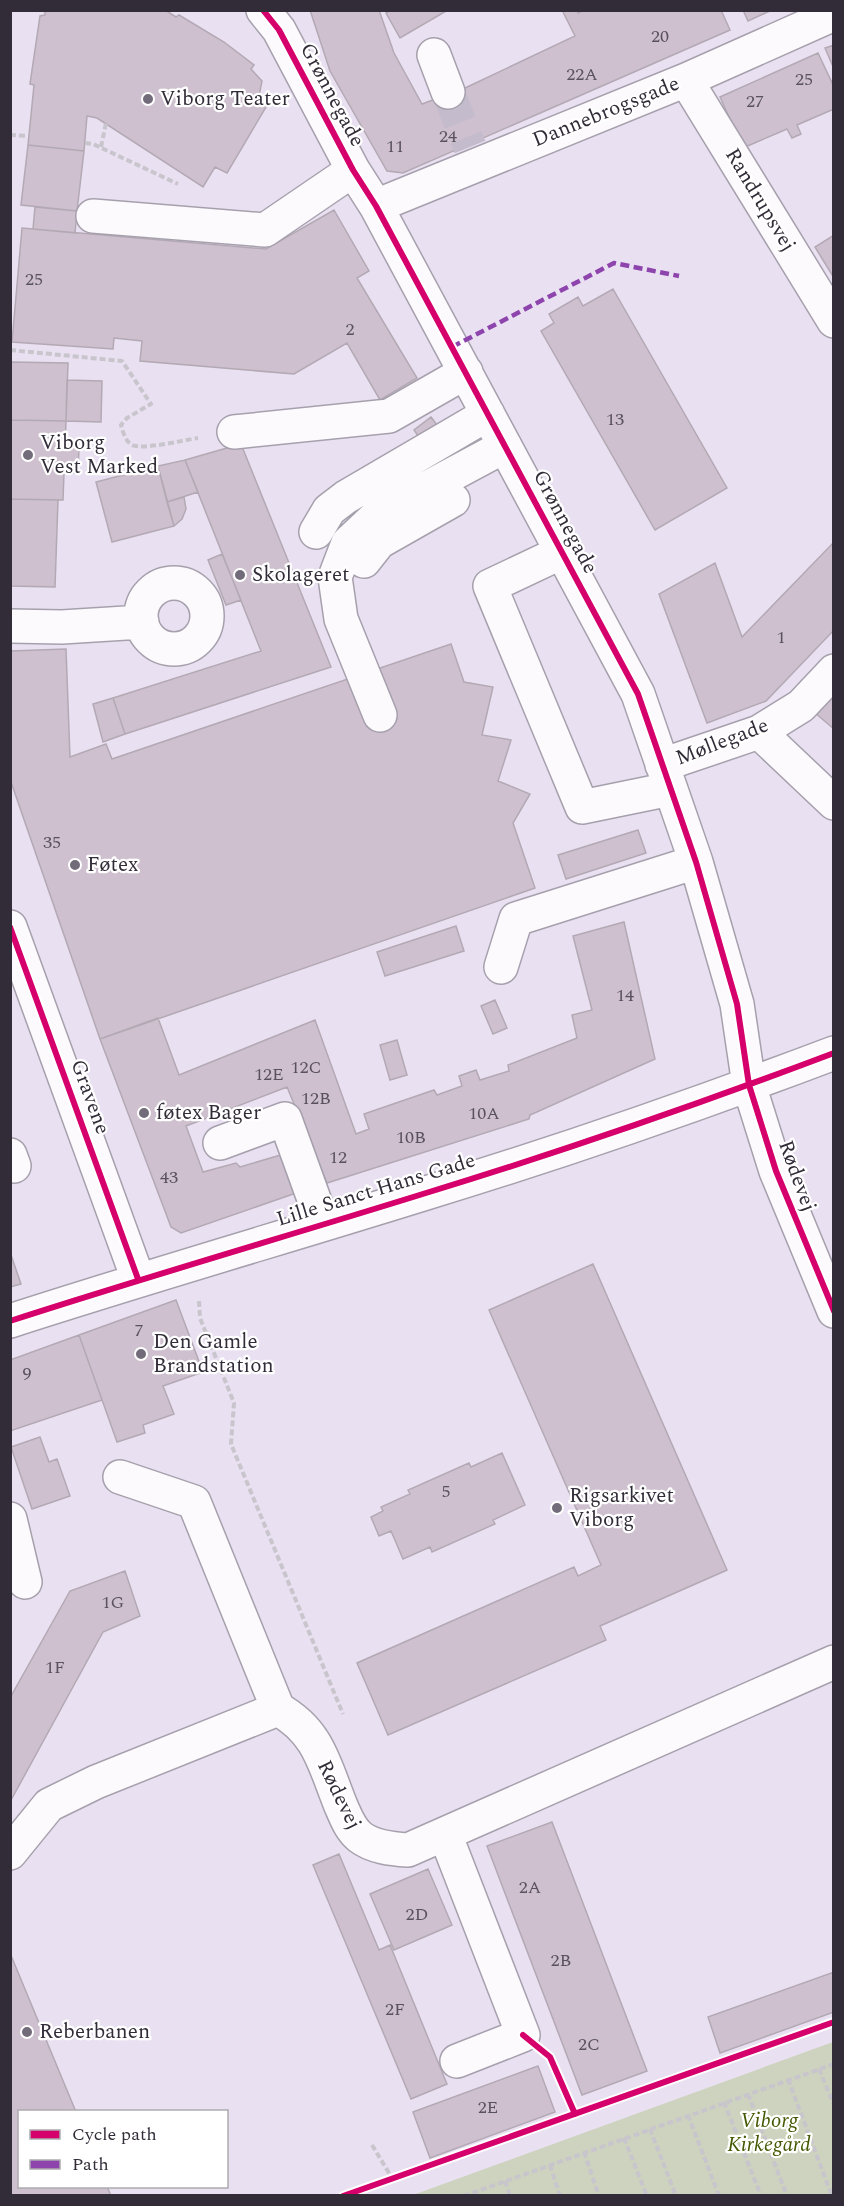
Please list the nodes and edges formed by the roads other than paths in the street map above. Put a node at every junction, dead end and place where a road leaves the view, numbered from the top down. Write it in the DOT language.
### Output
graph roads {
  1 [pos="275,13"];
  2 [pos="834,14"];
  3 [pos="434,55"];
  4 [pos="686,80"];
  5 [pos="448,92"];
  6 [pos="353,170"];
  7 [pos="376,206"];
  8 [pos="93,216"];
  9 [pos="834,321"];
  10 [pos="466,372"];
  11 [pos="488,414"];
  12 [pos="234,432"];
  13 [pos="511,456"];
  14 [pos="316,532"];
  15 [pos="562,552"];
  16 [pos="364,561"];
  17 [pos="142,622"];
  18 [pos="10,626"];
  19 [pos="834,671"];
  20 [pos="380,716"];
  21 [pos="759,732"];
  22 [pos="666,777"];
  23 [pos="834,803"];
  24 [pos="696,862"];
  25 [pos="10,927"];
  26 [pos="501,967"];
  27 [pos="19,976"];
  28 [pos="834,1053"];
  29 [pos="749,1085"];
  30 [pos="220,1143"];
  31 [pos="323,1224"];
  32 [pos="138,1279"];
  33 [pos="834,1311"];
  34 [pos="10,1320"];
  35 [pos="120,1477"];
  36 [pos="10,1519"];
  37 [pos="25,1582"];
  38 [pos="834,1662"];
  39 [pos="278,1709"];
  40 [pos="446,1834"];
  41 [pos="10,1853"];
  42 [pos="457,2061"];
  1 -- 6 [label="street, Grønnegade"];
  2 -- 4 [label="street, Dannebrogsgade"];
  3 -- 5 [label="street"];
  4 -- 7 [label="street, Dannebrogsgade"];
  4 -- 9 [label="street, Randrupsvej"];
  6 -- 7 [label="street, Grønnegade"];
  6 -- 8 [label="street"];
  7 -- 10 [label="street, Grønnegade"];
  10 -- 11 [label="street, Grønnegade"];
  10 -- 12 [label="street"];
  11 -- 13 [label="street, Grønnegade"];
  11 -- 14 [label="street"];
  13 -- 15 [label="street, Grønnegade"];
  13 -- 16 [label="street"];
  13 -- 20 [label="street"];
  15 -- 22 [label="street, Grønnegade"];
  15 -- 22 [label="street, Møllegade"];
  17 -- 18 [label="street"];
  19 -- 21 [label="street, Møllegade"];
  21 -- 22 [label="street, Møllegade"];
  21 -- 23 [label="street"];
  22 -- 24 [label="street, Grønnegade"];
  24 -- 26 [label="street"];
  24 -- 29 [label="street, Grønnegade"];
  25 -- 27 [label="street, Gravene"];
  27 -- 32 [label="street, Gravene"];
  28 -- 29 [label="street, Lille Sanct Hans Gade"];
  29 -- 31 [label="street, Lille Sanct Hans Gade"];
  29 -- 33 [label="street, Rødevej"];
  30 -- 31 [label="street"];
  31 -- 32 [label="street, Lille Sanct Hans Gade"];
  32 -- 34 [label="street, Lille Sanct Hans Gade"];
  35 -- 39 [label="street"];
  36 -- 37 [label="street"];
  38 -- 40 [label="street, Rødevej"];
  39 -- 40 [label="street, Rødevej"];
  39 -- 41 [label="street"];
  40 -- 42 [label="street"];
}
